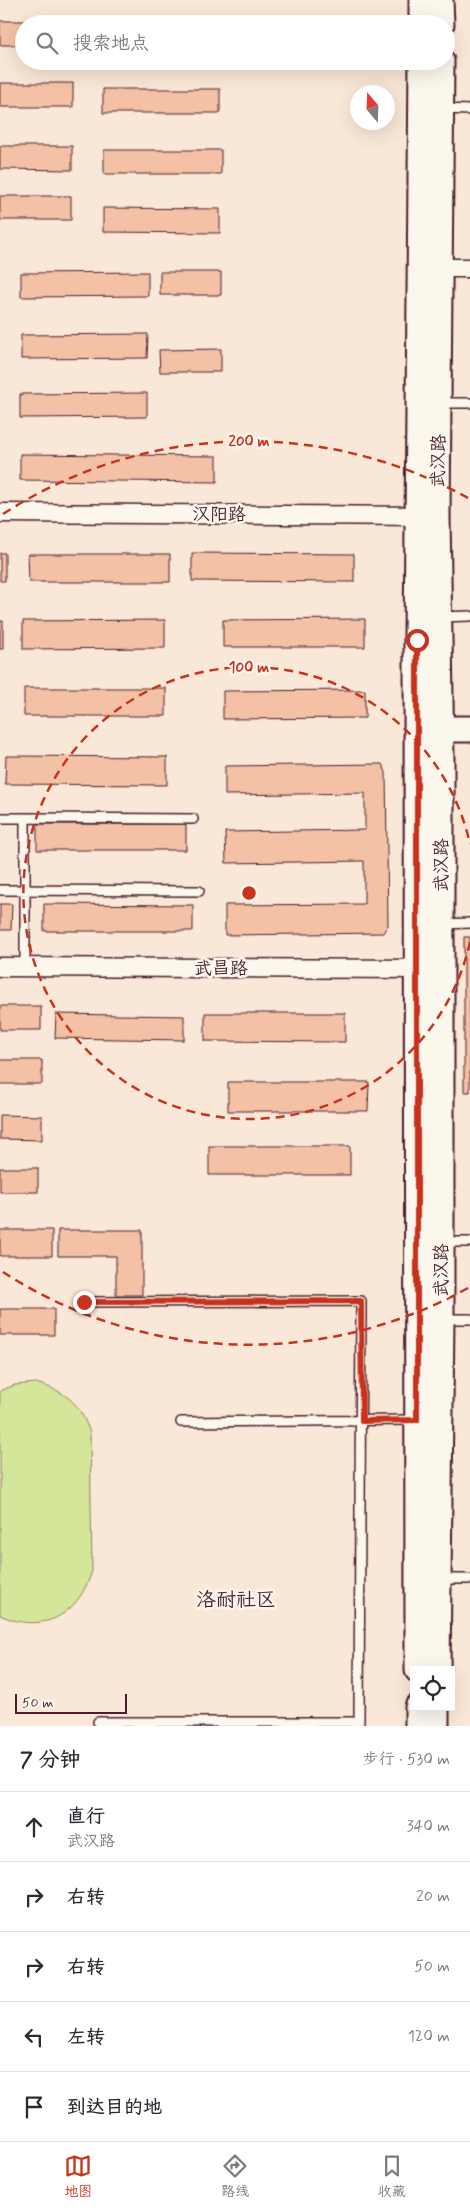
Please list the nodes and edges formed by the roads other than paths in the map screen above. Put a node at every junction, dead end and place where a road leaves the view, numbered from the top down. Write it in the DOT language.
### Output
graph roads {
  1 [pos="422,0"];
  2 [pos="440,0"];
  3 [pos="422,15"];
  4 [pos="441,15"];
  5 [pos="422,70"];
  6 [pos="441,70"];
  7 [pos="442,109"];
  8 [pos="470,110"];
  9 [pos="441,268"];
  10 [pos="470,268"];
  11 [pos="439,403"];
  12 [pos="470,403"];
  13 [pos="0,513"];
  14 [pos="428,516"];
  15 [pos="470,616"];
  16 [pos="439,617"];
  17 [pos="470,729"];
  18 [pos="429,737"];
  19 [pos="470,745"];
  20 [pos="0,818"];
  21 [pos="25,818"];
  22 [pos="193,819"];
  23 [pos="0,890"];
  24 [pos="25,890"];
  25 [pos="199,891"];
  26 [pos="442,924"];
  27 [pos="470,924"];
  28 [pos="0,968"];
  29 [pos="25,968"];
  30 [pos="430,969"];
  31 [pos="441,1242"];
  32 [pos="470,1242"];
  33 [pos="84,1302"];
  34 [pos="441,1319"];
  35 [pos="470,1319"];
  36 [pos="428,1420"];
  37 [pos="362,1421"];
  38 [pos="181,1422"];
  39 [pos="438,1579"];
  40 [pos="470,1579"];
  41 [pos="418,1666"];
  42 [pos="437,1666"];
  43 [pos="418,1711"];
  44 [pos="436,1711"];
  45 [pos="98,1722"];
  46 [pos="418,1726"];
  47 [pos="436,1726"];
  1 -- 3 [label="main road"];
  2 -- 4 [label="main road"];
  5 -- 14 [label="main road, 武汉路"];
  6 -- 7 [label="main road, 武汉路"];
  7 -- 8 [label="lane"];
  7 -- 9 [label="main road, 武汉路"];
  9 -- 10 [label="street"];
  9 -- 11 [label="main road, 武汉路"];
  11 -- 12 [label="lane"];
  11 -- 14 [label="main road, 武汉路"];
  13 -- 14 [label="street, 汉阳路"];
  14 -- 16 [label="main road, 武汉路"];
  14 -- 18 [label="main road, 武汉路"];
  15 -- 16 [label="lane"];
  16 -- 18 [label="main road, 武汉路"];
  17 -- 18 [label="main road"];
  18 -- 19 [label="main road"];
  18 -- 26 [label="main road, 武汉路"];
  18 -- 30 [label="main road, 武汉路"];
  20 -- 21 [label="lane"];
  21 -- 22 [label="lane"];
  21 -- 24 [label="lane"];
  23 -- 24 [label="lane"];
  24 -- 25 [label="lane"];
  24 -- 29 [label="lane"];
  26 -- 27 [label="lane"];
  26 -- 30 [label="main road, 武汉路"];
  28 -- 29 [label="street, 武昌路"];
  29 -- 30 [label="street, 武昌路"];
  30 -- 31 [label="main road, 武汉路"];
  30 -- 36 [label="main road, 武汉路"];
  31 -- 32 [label="lane"];
  31 -- 34 [label="main road, 武汉路"];
  33 -- 37 [label="lane"];
  34 -- 35 [label="lane"];
  34 -- 36 [label="main road, 武汉路"];
  36 -- 37 [label="lane"];
  36 -- 39 [label="main road, 武汉路"];
  36 -- 41 [label="main road, 武汉路"];
  37 -- 38 [label="lane"];
  37 -- 45 [label="lane"];
  39 -- 40 [label="lane"];
  39 -- 42 [label="main road, 武汉路"];
  43 -- 46 [label="main road"];
  44 -- 47 [label="main road"];
}
